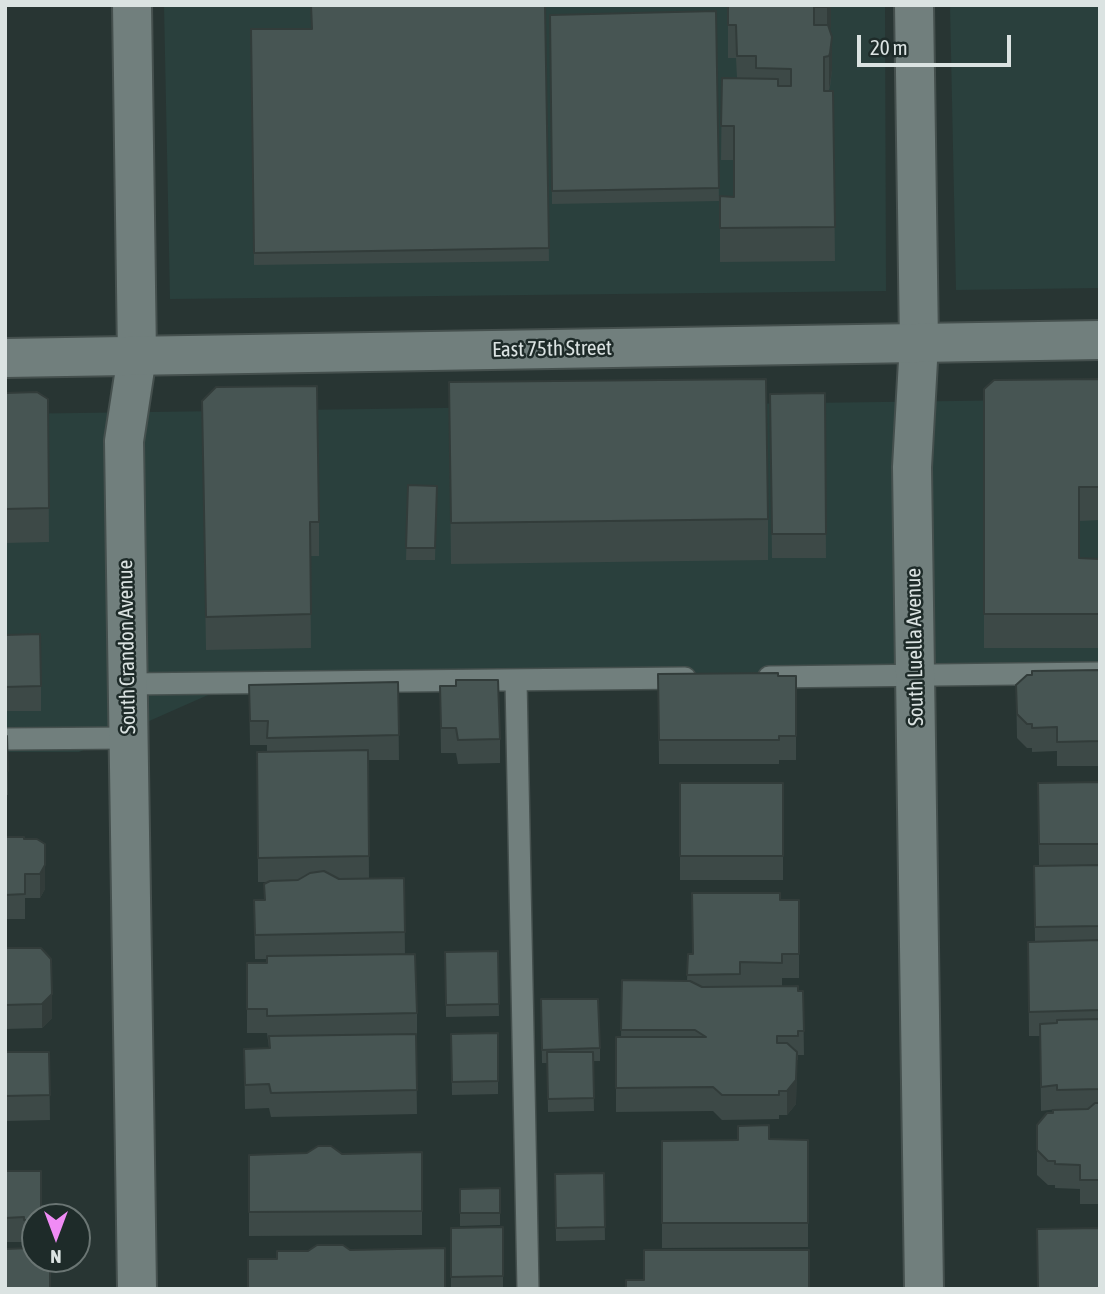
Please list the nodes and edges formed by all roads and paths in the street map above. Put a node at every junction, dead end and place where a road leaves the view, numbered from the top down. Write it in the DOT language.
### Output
graph roads {
  1 [pos="132,5"];
  2 [pos="914,5"];
  3 [pos="1100,340"];
  4 [pos="919,343"];
  5 [pos="137,356"];
  6 [pos="5,358"];
  7 [pos="1100,673"];
  8 [pos="915,675"];
  9 [pos="746,677"];
  10 [pos="705,678"];
  11 [pos="516,680"];
  12 [pos="128,684"];
  13 [pos="128,738"];
  14 [pos="5,739"];
  15 [pos="137,1289"];
  16 [pos="528,1289"];
  17 [pos="924,1289"];
  1 -- 5 [label="street, South Crandon Avenue"];
  2 -- 4 [label="street, South Luella Avenue"];
  3 -- 4 [label="street, East 75th Street"];
  4 -- 5 [label="street, East 75th Street"];
  4 -- 8 [label="street, South Luella Avenue"];
  5 -- 6 [label="street, East 75th Street"];
  5 -- 12 [label="street, South Crandon Avenue"];
  7 -- 8 [label="lane"];
  8 -- 9 [label="lane"];
  8 -- 17 [label="street, South Luella Avenue"];
  10 -- 11 [label="lane"];
  11 -- 12 [label="lane"];
  11 -- 16 [label="lane"];
  12 -- 13 [label="street, South Crandon Avenue"];
  13 -- 14 [label="lane"];
  13 -- 15 [label="street, South Crandon Avenue"];
}
